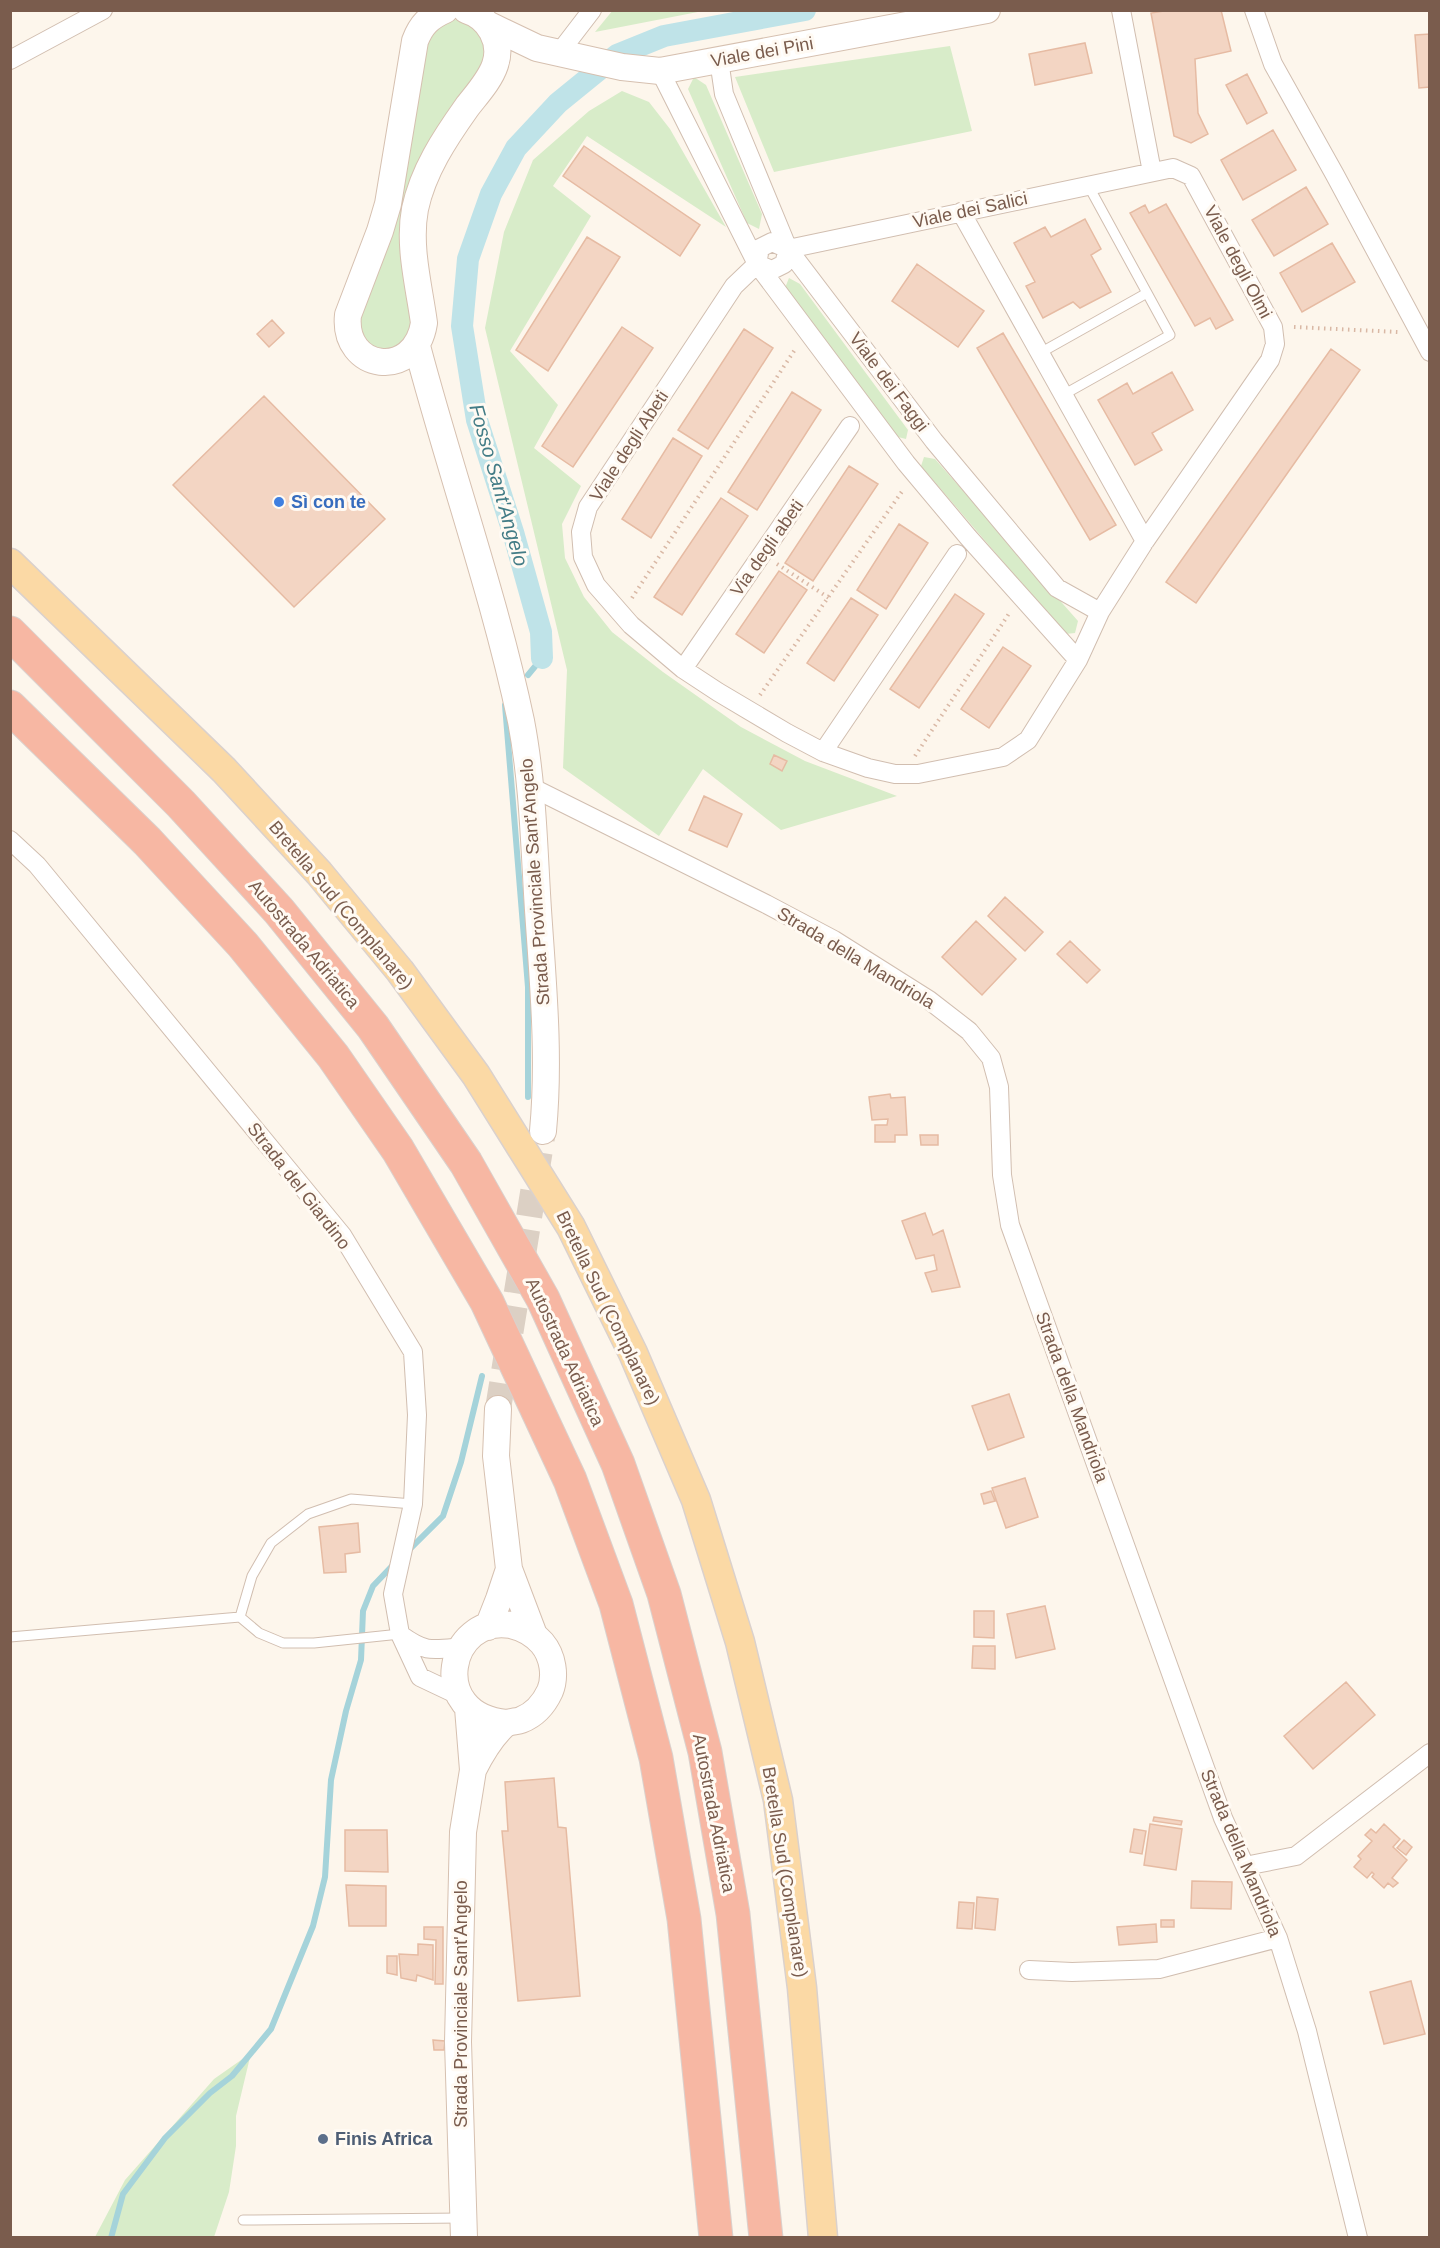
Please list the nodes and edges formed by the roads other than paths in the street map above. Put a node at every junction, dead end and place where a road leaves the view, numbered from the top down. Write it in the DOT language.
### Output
graph roads {
  1 [pos="103,10"];
  2 [pos="445,10"];
  3 [pos="466,10"];
  4 [pos="592,10"];
  5 [pos="987,10"];
  6 [pos="1121,10"];
  7 [pos="1254,10"];
  8 [pos="419,20"];
  9 [pos="489,25"];
  10 [pos="548,51"];
  11 [pos="10,60"];
  12 [pos="719,60"];
  13 [pos="496,64"];
  14 [pos="660,71"];
  15 [pos="1152,172"];
  16 [pos="1088,185"];
  17 [pos="961,212"];
  18 [pos="788,249"];
  19 [pos="757,264"];
  20 [pos="1147,293"];
  21 [pos="417,346"];
  22 [pos="1430,352"];
  23 [pos="1040,353"];
  24 [pos="389,362"];
  25 [pos="430,394"];
  26 [pos="1063,395"];
  27 [pos="850,426"];
  28 [pos="1145,541"];
  29 [pos="957,554"];
  30 [pos="10,563"];
  31 [pos="1100,612"];
  32 [pos="10,633"];
  33 [pos="1078,660"];
  34 [pos="683,669"];
  35 [pos="10,707"];
  36 [pos="823,752"];
  37 [pos="531,787"];
  38 [pos="10,840"];
  39 [pos="543,1131"];
  40 [pos="498,1409"];
  41 [pos="413,1504"];
  42 [pos="509,1569"];
  43 [pos="240,1617"];
  44 [pos="488,1627"];
  45 [pos="400,1634"];
  46 [pos="534,1635"];
  47 [pos="10,1637"];
  48 [pos="462,1647"];
  49 [pos="463,1702"];
  50 [pos="506,1723"];
  51 [pos="1430,1753"];
  52 [pos="472,1770"];
  53 [pos="1245,1866"];
  54 [pos="1278,1938"];
  55 [pos="1029,1970"];
  56 [pos="243,2220"];
  57 [pos="463,2228"];
  58 [pos="716,2238"];
  59 [pos="766,2238"];
  60 [pos="823,2238"];
  61 [pos="1358,2238"];
  1 -- 11 [label="street"];
  2 -- 8 [label="main road"];
  3 -- 9 [label="main road, Viale dei Pini"];
  4 -- 10 [label="street"];
  5 -- 12 [label="main road, Viale dei Pini"];
  6 -- 15 [label="street"];
  7 -- 22 [label="street"];
  8 -- 24 [label="main road, Strada Provinciale Sant'Angelo"];
  9 -- 10 [label="main road, Viale dei Pini"];
  9 -- 13 [label="main road"];
  10 -- 13 [label="main road, Viale dei Pini"];
  10 -- 14 [label="main road, Viale dei Pini"];
  12 -- 14 [label="main road, Viale dei Pini"];
  12 -- 18 [label="street, Viale dei Faggi"];
  13 -- 21 [label="main road"];
  14 -- 19 [label="street, Viale dei Faggi"];
  15 -- 16 [label="street, Viale dei Salici"];
  15 -- 28 [label="street, Viale degli Olmi"];
  16 -- 17 [label="street, Viale dei Salici"];
  16 -- 20 [label="lane"];
  17 -- 18 [label="street, Viale dei Salici"];
  17 -- 23 [label="street"];
  18 -- 19 [label="street"];
  18 -- 31 [label="street, Viale dei Faggi"];
  19 -- 33 [label="street, Viale dei Faggi"];
  19 -- 34 [label="street, Viale degli Abeti"];
  20 -- 23 [label="lane"];
  20 -- 26 [label="lane"];
  21 -- 24 [label="main road"];
  21 -- 25 [label="main road, Strada Provinciale Sant'Angelo"];
  23 -- 26 [label="street"];
  24 -- 25 [label="main road, Strada Provinciale Sant'Angelo"];
  25 -- 37 [label="main road, Strada Provinciale Sant'Angelo"];
  26 -- 28 [label="street"];
  27 -- 34 [label="street, Via degli abeti"];
  28 -- 31 [label="street, Viale degli Olmi"];
  29 -- 36 [label="street"];
  30 -- 60 [label="main road, Bretella Sud (Complanare)"];
  31 -- 33 [label="street"];
  32 -- 59 [label="highway, Autostrada Adriatica"];
  33 -- 36 [label="street"];
  34 -- 36 [label="street, Viale degli Abeti"];
  35 -- 58 [label="highway"];
  37 -- 39 [label="main road, Strada Provinciale Sant'Angelo"];
  37 -- 53 [label="street, Strada della Mandriola"];
  38 -- 41 [label="street, Strada del Giardino"];
  40 -- 42 [label="main road, Strada Provinciale Sant'Angelo"];
  41 -- 43 [label="lane"];
  41 -- 45 [label="street, Strada del Giardino"];
  42 -- 44 [label="main road, Strada Provinciale Sant'Angelo"];
  42 -- 46 [label="main road, Strada Provinciale Sant'Angelo"];
  43 -- 45 [label="lane"];
  43 -- 47 [label="lane"];
  44 -- 46 [label="main road"];
  44 -- 48 [label="main road"];
  45 -- 48 [label="street"];
  45 -- 49 [label="street, Strada del Giardino"];
  46 -- 50 [label="main road, Strada Provinciale Sant'Angelo"];
  48 -- 49 [label="main road, Strada Provinciale Sant'Angelo"];
  49 -- 50 [label="main road"];
  49 -- 52 [label="main road, Strada Provinciale Sant'Angelo"];
  50 -- 52 [label="main road, Strada Provinciale Sant'Angelo"];
  51 -- 53 [label="street"];
  52 -- 57 [label="main road, Strada Provinciale Sant'Angelo"];
  53 -- 54 [label="street, Strada della Mandriola"];
  54 -- 55 [label="street"];
  54 -- 61 [label="street, Strada della Mandriola"];
  56 -- 57 [label="lane"];
}
